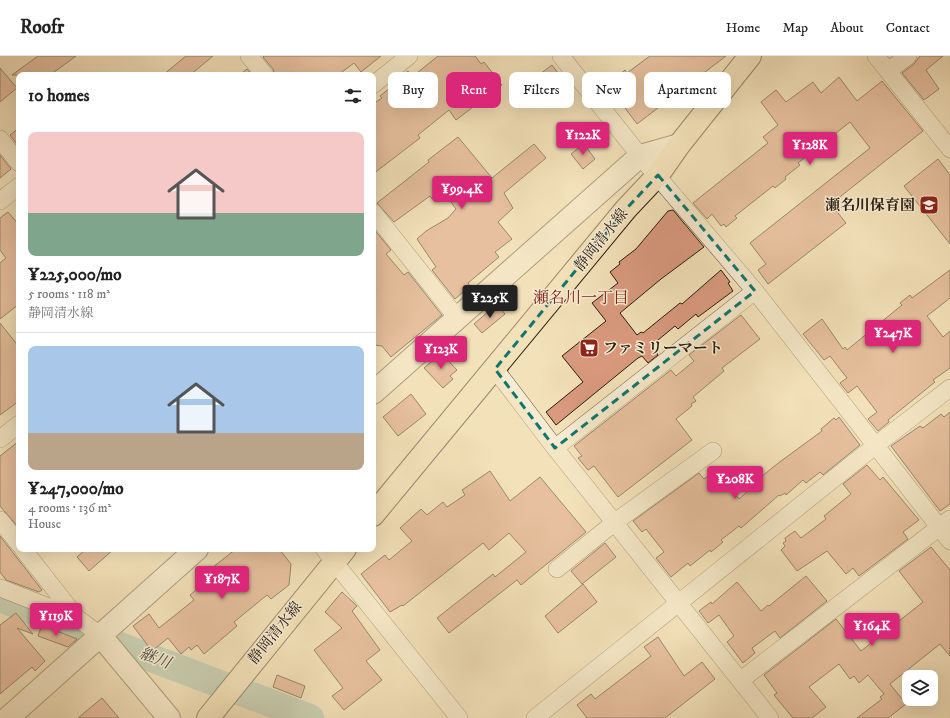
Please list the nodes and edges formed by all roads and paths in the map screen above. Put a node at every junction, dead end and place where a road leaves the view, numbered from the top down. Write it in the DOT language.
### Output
graph roads {
  1 [pos="251,56"];
  2 [pos="409,56"];
  3 [pos="561,56"];
  4 [pos="750,56"];
  5 [pos="876,56"];
  6 [pos="908,56"];
  7 [pos="888,71"];
  8 [pos="262,72"];
  9 [pos="376,83"];
  10 [pos="0,139"];
  11 [pos="679,145"];
  12 [pos="950,149"];
  13 [pos="640,156"];
  14 [pos="16,159"];
  15 [pos="658,175"];
  16 [pos="16,188"];
  17 [pos="0,201"];
  18 [pos="376,216"];
  19 [pos="755,291"];
  20 [pos="458,319"];
  21 [pos="495,369"];
  22 [pos="950,388"];
  23 [pos="376,390"];
  24 [pos="16,427"];
  25 [pos="0,440"];
  26 [pos="876,445"];
  27 [pos="555,448"];
  28 [pos="713,451"];
  29 [pos="376,511"];
  30 [pos="0,520"];
  31 [pos="615,522"];
  32 [pos="945,523"];
  33 [pos="16,540"];
  34 [pos="950,541"];
  35 [pos="25,552"];
  36 [pos="193,552"];
  37 [pos="334,553"];
  38 [pos="557,569"];
  39 [pos="0,588"];
  40 [pos="679,602"];
  41 [pos="77,618"];
  42 [pos="100,635"];
  43 [pos="741,680"];
  44 [pos="8,718"];
  45 [pos="169,718"];
  46 [pos="208,718"];
  47 [pos="459,718"];
  48 [pos="536,718"];
  49 [pos="770,718"];
  1 -- 8 [label="street"];
  2 -- 9 [label="street"];
  3 -- 13 [label="street"];
  4 -- 11 [label="main road, 静岡清水線"];
  5 -- 7 [label="street"];
  6 -- 7 [label="street"];
  7 -- 12 [label="street"];
  10 -- 14 [label="street"];
  11 -- 13 [label="street"];
  11 -- 15 [label="main road, 静岡清水線"];
  13 -- 15 [label="street"];
  13 -- 20 [label="street"];
  15 -- 19 [label="street"];
  15 -- 21 [label="main road, 静岡清水線"];
  16 -- 17 [label="street"];
  18 -- 20 [label="street"];
  19 -- 26 [label="street"];
  19 -- 27 [label="street"];
  20 -- 23 [label="street"];
  21 -- 27 [label="street"];
  21 -- 29 [label="main road, 静岡清水線"];
  22 -- 26 [label="street"];
  24 -- 25 [label="street"];
  26 -- 32 [label="street"];
  26 -- 40 [label="street"];
  27 -- 31 [label="street"];
  28 -- 31 [label="street"];
  30 -- 33 [label="street"];
  31 -- 38 [label="street"];
  31 -- 40 [label="street"];
  32 -- 34 [label="street"];
  32 -- 43 [label="street"];
  35 -- 41 [label="street"];
  36 -- 42 [label="street"];
  37 -- 46 [label="main road, 静岡清水線"];
  37 -- 47 [label="street"];
  39 -- 41 [label="street"];
  40 -- 43 [label="street"];
  40 -- 48 [label="street"];
  41 -- 42 [label="street"];
  42 -- 44 [label="street"];
  42 -- 45 [label="street"];
  43 -- 49 [label="street"];
}
